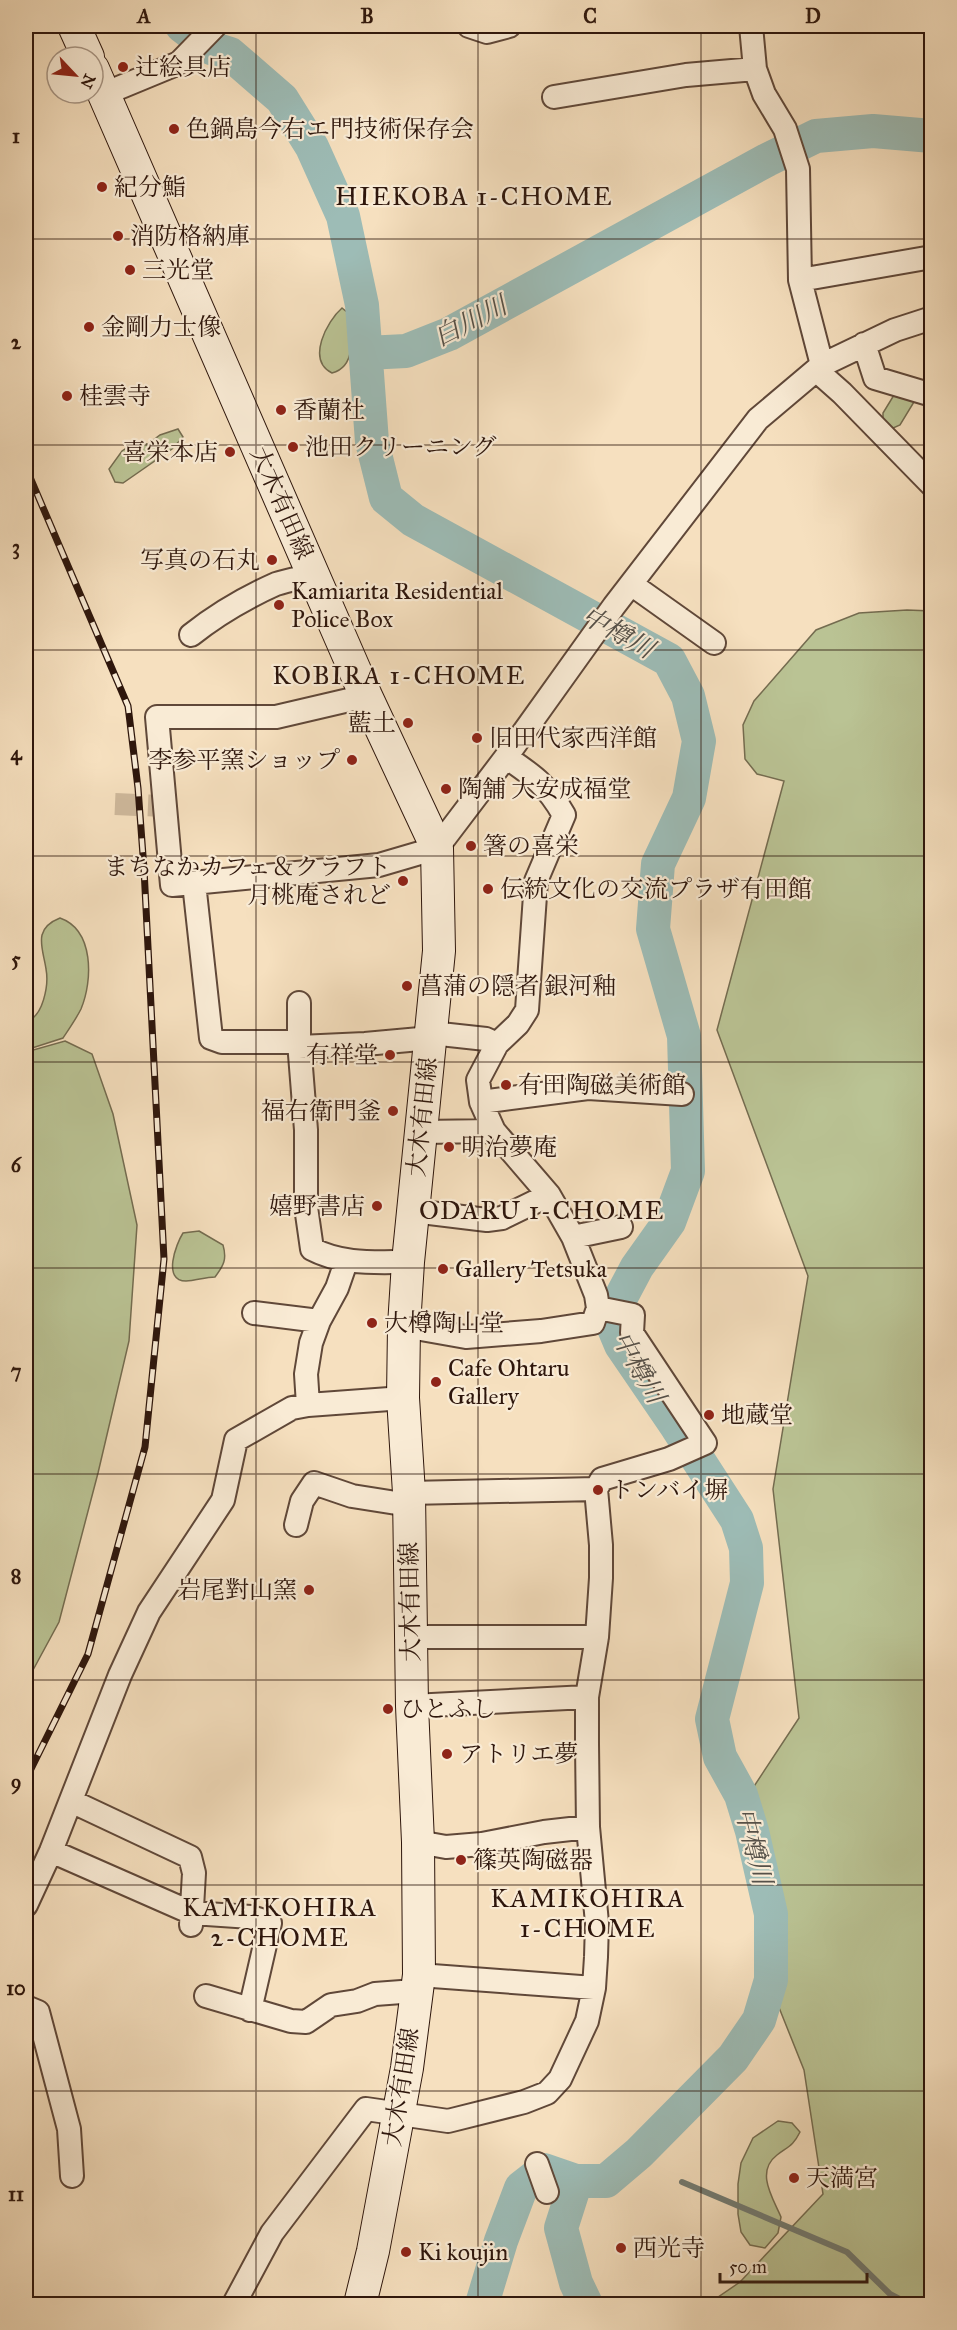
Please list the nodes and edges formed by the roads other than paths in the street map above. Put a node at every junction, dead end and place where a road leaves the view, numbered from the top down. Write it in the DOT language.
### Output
graph roads {
  1 [pos="74,26"];
  2 [pos="215,26"];
  3 [pos="469,26"];
  4 [pos="509,26"];
  5 [pos="751,26"];
  6 [pos="83,45"];
  7 [pos="755,69"];
  8 [pos="105,81"];
  9 [pos="105,96"];
  10 [pos="554,97"];
  11 [pos="932,257"];
  12 [pos="800,280"];
  13 [pos="932,318"];
  14 [pos="864,344"];
  15 [pos="819,368"];
  16 [pos="932,395"];
  17 [pos="932,484"];
  18 [pos="313,575"];
  19 [pos="631,584"];
  20 [pos="191,635"];
  21 [pos="714,643"];
  22 [pos="366,696"];
  23 [pos="506,757"];
  24 [pos="436,848"];
  25 [pos="195,883"];
  26 [pos="299,1003"];
  27 [pos="431,1035"];
  28 [pos="497,1044"];
  29 [pos="299,1045"];
  30 [pos="682,1094"];
  31 [pos="480,1102"];
  32 [pos="494,1131"];
  33 [pos="421,1132"];
  34 [pos="549,1195"];
  35 [pos="413,1211"];
  36 [pos="621,1227"];
  37 [pos="573,1237"];
  38 [pos="346,1262"];
  39 [pos="408,1262"];
  40 [pos="609,1311"];
  41 [pos="254,1313"];
  42 [pos="319,1321"];
  43 [pos="404,1326"];
  44 [pos="403,1398"];
  45 [pos="308,1405"];
  46 [pos="596,1489"];
  47 [pos="409,1499"];
  48 [pos="296,1525"];
  49 [pos="411,1637"];
  50 [pos="597,1637"];
  51 [pos="587,1697"];
  52 [pos="412,1706"];
  53 [pos="71,1801"];
  54 [pos="588,1827"];
  55 [pos="418,1842"];
  56 [pos="51,1851"];
  57 [pos="26,1905"];
  58 [pos="192,1919"];
  59 [pos="417,1983"];
  60 [pos="594,1988"];
  61 [pos="206,1996"];
  62 [pos="26,2007"];
  63 [pos="250,2010"];
  64 [pos="398,2114"];
  65 [pos="537,2164"];
  66 [pos="72,2176"];
  67 [pos="547,2192"];
  68 [pos="234,2304"];
  69 [pos="360,2304"];
  1 -- 6 [label="main road"];
  2 -- 8 [label="street"];
  3 -- 4 [label="street"];
  5 -- 7 [label="street"];
  7 -- 10 [label="street"];
  7 -- 12 [label="street"];
  9 -- 18 [label="main road, 大木有田線"];
  11 -- 12 [label="street"];
  12 -- 15 [label="street"];
  13 -- 14 [label="street"];
  14 -- 15 [label="street"];
  14 -- 16 [label="street"];
  15 -- 17 [label="street"];
  15 -- 19 [label="street"];
  18 -- 20 [label="street"];
  18 -- 22 [label="main road, 大木有田線"];
  19 -- 21 [label="street"];
  19 -- 23 [label="street"];
  22 -- 24 [label="main road, 大木有田線"];
  22 -- 25 [label="street"];
  23 -- 24 [label="street"];
  23 -- 28 [label="street"];
  24 -- 25 [label="street"];
  24 -- 27 [label="main road, 大木有田線"];
  25 -- 29 [label="street"];
  26 -- 29 [label="street"];
  27 -- 28 [label="street"];
  27 -- 29 [label="street"];
  27 -- 33 [label="main road, 大木有田線"];
  28 -- 31 [label="street"];
  29 -- 38 [label="street"];
  30 -- 31 [label="street"];
  31 -- 32 [label="street"];
  32 -- 33 [label="street"];
  32 -- 34 [label="street"];
  33 -- 35 [label="main road, 大木有田線"];
  34 -- 35 [label="street"];
  34 -- 37 [label="street"];
  35 -- 39 [label="main road, 大木有田線"];
  36 -- 37 [label="street"];
  37 -- 40 [label="street"];
  38 -- 39 [label="street"];
  38 -- 42 [label="street"];
  39 -- 43 [label="main road, 大木有田線"];
  40 -- 43 [label="street"];
  40 -- 46 [label="street"];
  41 -- 42 [label="street"];
  42 -- 45 [label="street"];
  43 -- 44 [label="main road, 大木有田線"];
  44 -- 45 [label="street"];
  44 -- 47 [label="main road, 大木有田線"];
  45 -- 53 [label="street"];
  46 -- 47 [label="street"];
  46 -- 50 [label="street"];
  47 -- 48 [label="street"];
  47 -- 49 [label="main road, 大木有田線"];
  49 -- 50 [label="street"];
  49 -- 52 [label="main road, 大木有田線"];
  50 -- 51 [label="street"];
  51 -- 52 [label="street"];
  51 -- 54 [label="street"];
  52 -- 55 [label="main road, 大木有田線"];
  53 -- 56 [label="street"];
  53 -- 58 [label="street"];
  54 -- 55 [label="street"];
  54 -- 60 [label="street"];
  55 -- 59 [label="main road, 大木有田線"];
  56 -- 57 [label="street"];
  56 -- 58 [label="street"];
  58 -- 63 [label="street"];
  59 -- 60 [label="street"];
  59 -- 63 [label="street"];
  59 -- 64 [label="main road, 大木有田線"];
  60 -- 64 [label="street"];
  61 -- 63 [label="street"];
  62 -- 66 [label="street"];
  64 -- 68 [label="street"];
  64 -- 69 [label="main road, 大木有田線"];
  65 -- 67 [label="street"];
}
